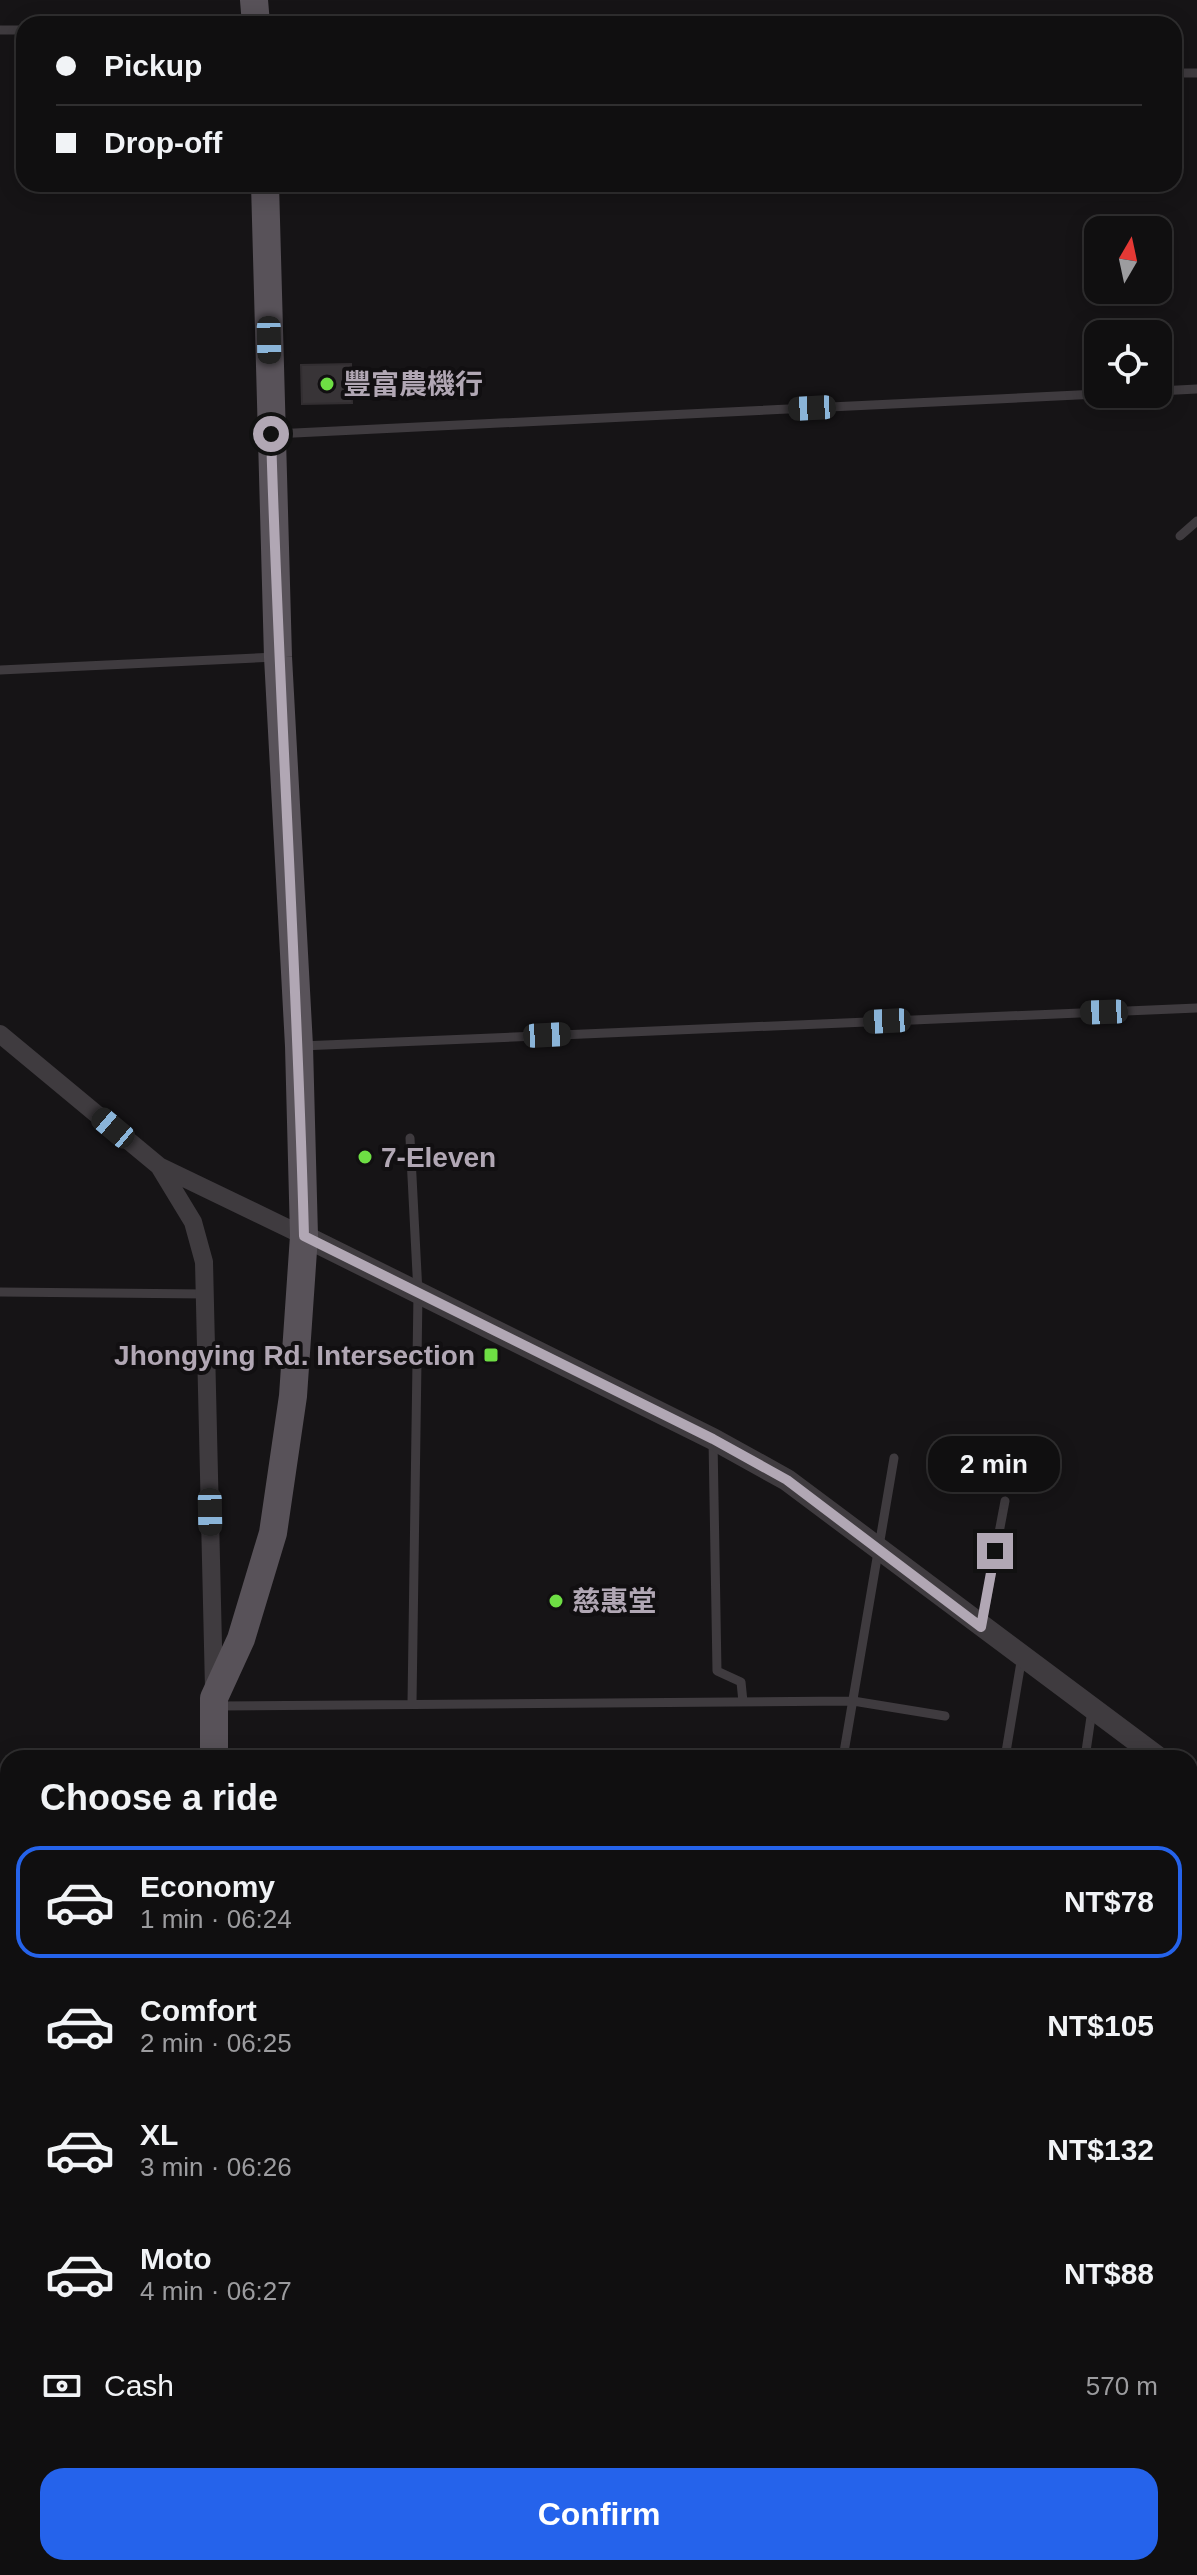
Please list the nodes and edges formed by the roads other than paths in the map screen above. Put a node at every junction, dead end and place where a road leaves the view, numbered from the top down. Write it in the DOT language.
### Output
graph roads {
  1 [pos="265,192"];
  2 [pos="1197,389"];
  3 [pos="1172,390"];
  4 [pos="1084,395"];
  5 [pos="271,434"];
  6 [pos="1197,521"];
  7 [pos="1180,536"];
  8 [pos="278,657"];
  9 [pos="0,670"];
  10 [pos="1197,1008"];
  11 [pos="0,1034"];
  12 [pos="299,1046"];
  13 [pos="410,1138"];
  14 [pos="159,1166"];
  15 [pos="304,1236"];
  16 [pos="0,1292"];
  17 [pos="418,1293"];
  18 [pos="206,1294"];
  19 [pos="713,1439"];
  20 [pos="894,1458"];
  21 [pos="1005,1501"];
  22 [pos="880,1551"];
  23 [pos="981,1627"];
  24 [pos="1022,1656"];
  25 [pos="853,1701"];
  26 [pos="214,1702"];
  27 [pos="743,1702"];
  28 [pos="412,1703"];
  29 [pos="1092,1708"];
  30 [pos="945,1716"];
  31 [pos="214,1750"];
  32 [pos="844,1750"];
  33 [pos="1006,1750"];
  34 [pos="1086,1750"];
  35 [pos="1148,1750"];
  1 -- 5 [label="main road"];
  2 -- 3 [label="lane"];
  4 -- 5 [label="lane"];
  5 -- 8 [label="main road"];
  6 -- 7 [label="lane"];
  8 -- 9 [label="lane"];
  8 -- 12 [label="main road"];
  10 -- 12 [label="lane"];
  11 -- 14 [label="street"];
  12 -- 15 [label="main road"];
  13 -- 17 [label="lane"];
  14 -- 15 [label="street"];
  14 -- 18 [label="street"];
  15 -- 17 [label="street"];
  15 -- 26 [label="main road"];
  16 -- 18 [label="lane"];
  17 -- 19 [label="street"];
  17 -- 28 [label="lane"];
  18 -- 26 [label="street"];
  19 -- 22 [label="street"];
  19 -- 27 [label="lane"];
  20 -- 22 [label="lane"];
  21 -- 23 [label="lane"];
  22 -- 23 [label="street"];
  22 -- 25 [label="lane"];
  23 -- 24 [label="street"];
  24 -- 29 [label="street"];
  24 -- 33 [label="lane"];
  25 -- 27 [label="lane"];
  25 -- 30 [label="lane"];
  25 -- 32 [label="lane"];
  26 -- 28 [label="lane"];
  26 -- 31 [label="main road"];
  27 -- 28 [label="lane"];
  29 -- 34 [label="lane"];
  29 -- 35 [label="street"];
}
